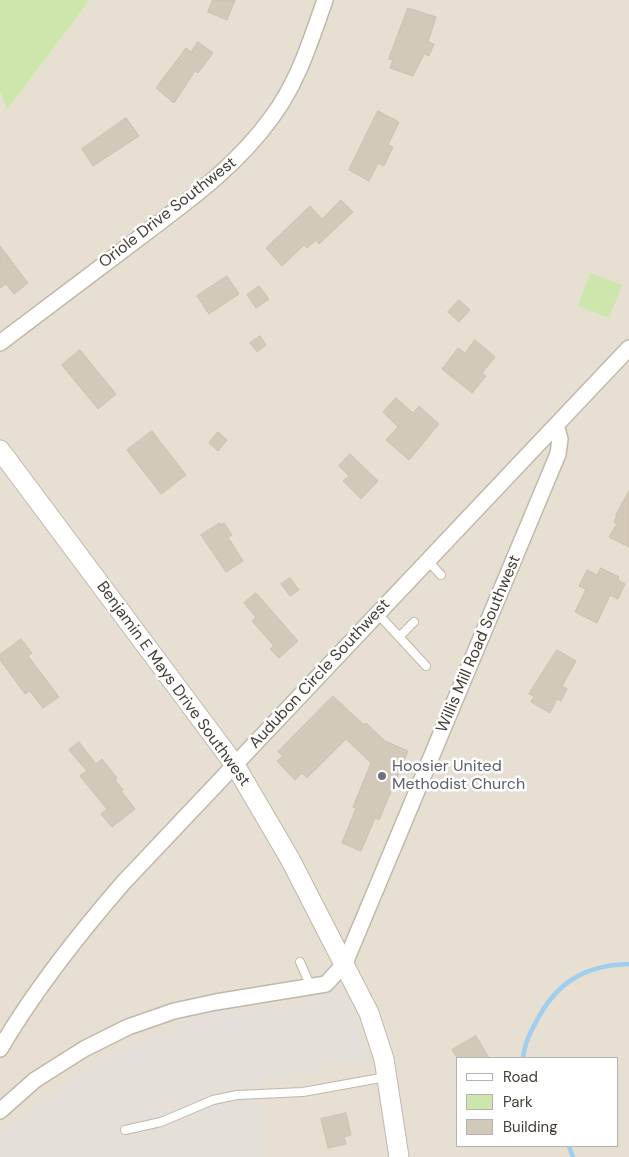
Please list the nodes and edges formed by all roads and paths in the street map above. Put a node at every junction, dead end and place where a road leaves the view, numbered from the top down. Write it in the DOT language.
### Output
graph roads {
  1 [pos="325,0"];
  2 [pos="0,343"];
  3 [pos="629,348"];
  4 [pos="556,425"];
  5 [pos="0,450"];
  6 [pos="428,561"];
  7 [pos="441,576"];
  8 [pos="378,614"];
  9 [pos="414,622"];
  10 [pos="399,637"];
  11 [pos="426,666"];
  12 [pos="235,765"];
  13 [pos="300,962"];
  14 [pos="345,963"];
  15 [pos="311,987"];
  16 [pos="0,1048"];
  17 [pos="386,1077"];
  18 [pos="0,1111"];
  19 [pos="125,1130"];
  20 [pos="399,1157"];
  1 -- 2 [label="street, Oriole Drive Southwest"];
  3 -- 4 [label="street"];
  4 -- 6 [label="street, Audubon Circle Southwest"];
  4 -- 14 [label="street, Willis Mill Road Southwest"];
  5 -- 12 [label="street, Benjamin E Mays Drive Southwest"];
  6 -- 7 [label="lane"];
  6 -- 8 [label="street, Audubon Circle Southwest"];
  8 -- 10 [label="lane"];
  8 -- 12 [label="street, Audubon Circle Southwest"];
  9 -- 10 [label="lane"];
  10 -- 11 [label="lane"];
  12 -- 14 [label="street, Benjamin E Mays Drive Southwest"];
  12 -- 16 [label="street, Audubon Circle Southwest"];
  13 -- 15 [label="lane"];
  14 -- 15 [label="street, Willis Mill Road Southwest"];
  14 -- 17 [label="street, Benjamin E Mays Drive Southwest"];
  15 -- 18 [label="street, Willis Mill Road Southwest"];
  17 -- 19 [label="lane"];
  17 -- 20 [label="street, Benjamin E Mays Drive Southwest"];
}
